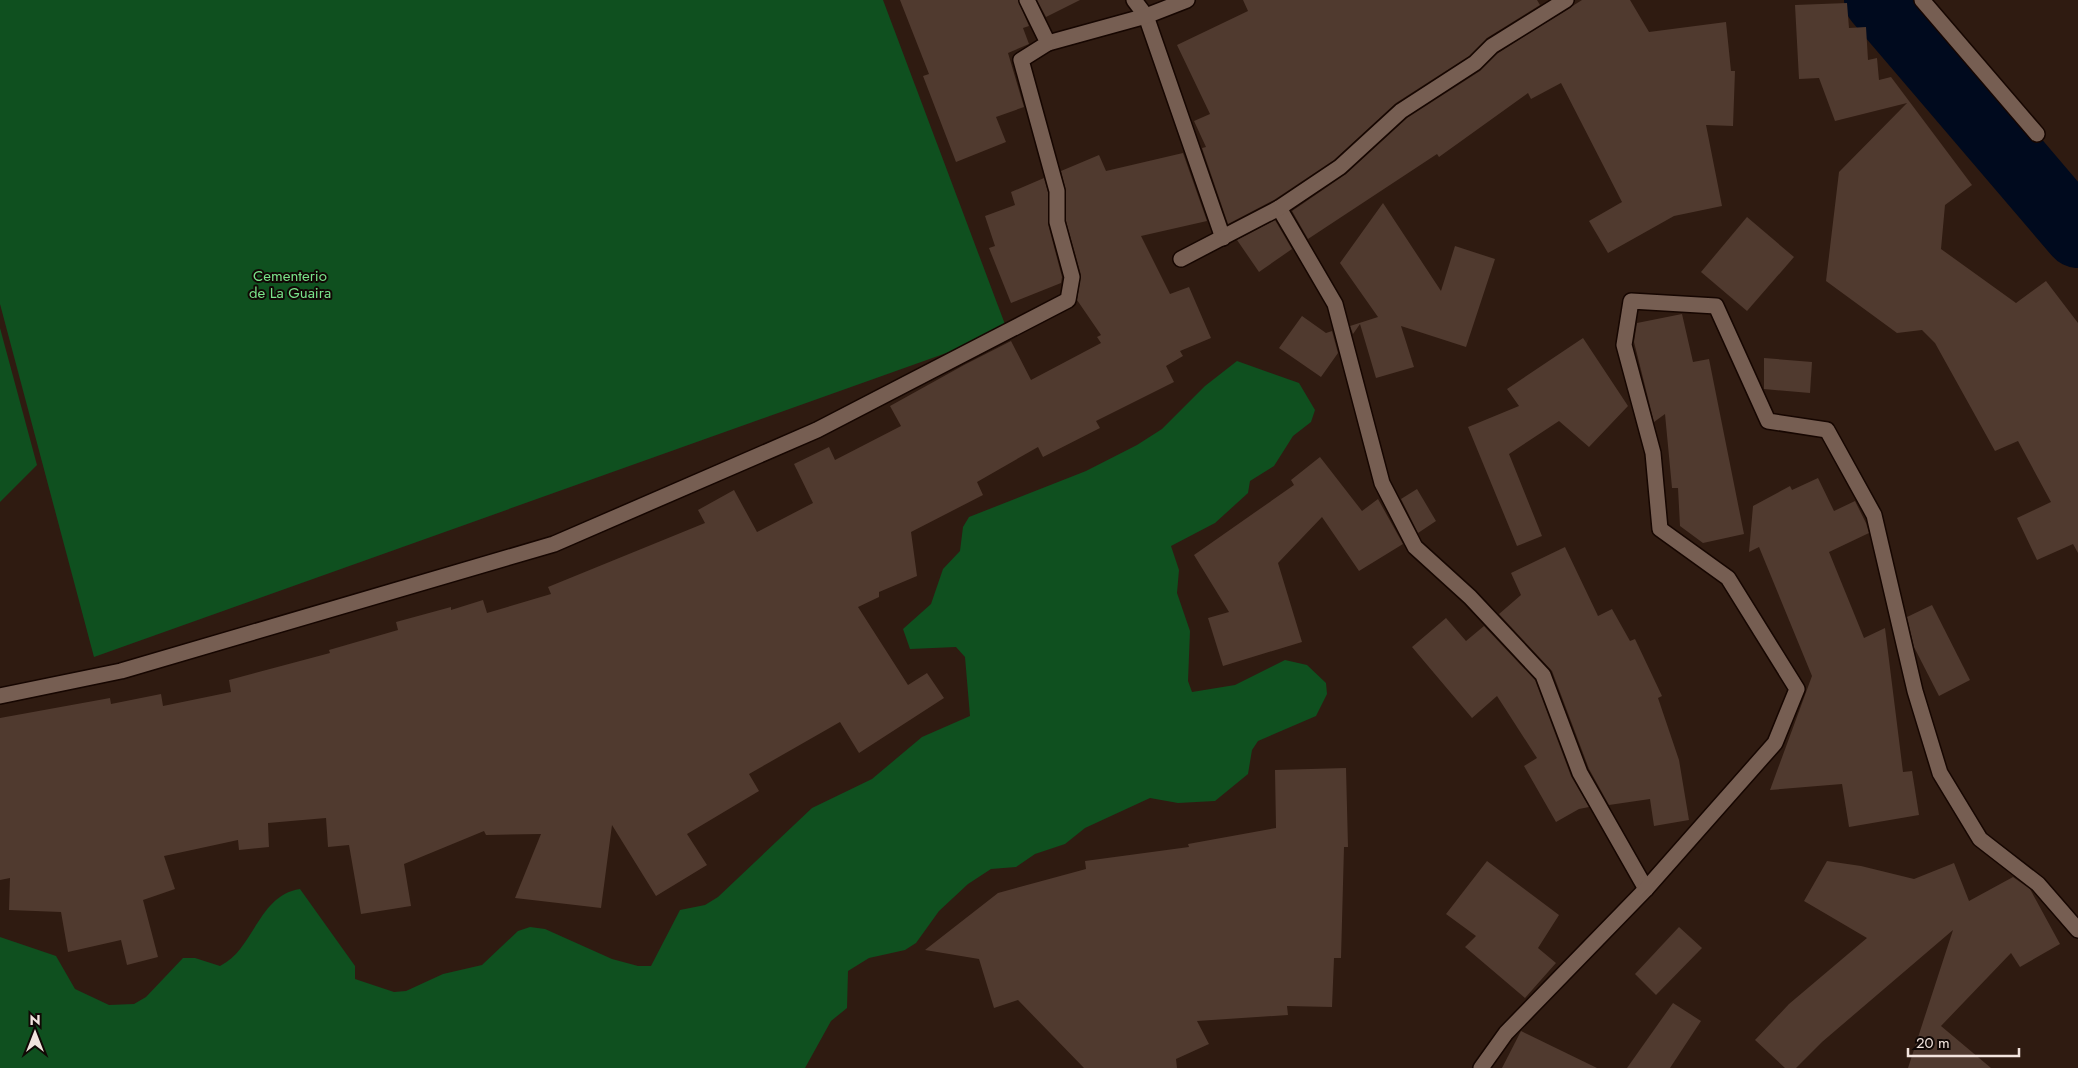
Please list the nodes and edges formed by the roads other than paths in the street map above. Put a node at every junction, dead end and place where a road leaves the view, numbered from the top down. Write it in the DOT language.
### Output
graph roads {
  1 [pos="1027,0"];
  2 [pos="1134,0"];
  3 [pos="1187,0"];
  4 [pos="1566,0"];
  5 [pos="1922,0"];
  6 [pos="1146,16"];
  7 [pos="1048,44"];
  8 [pos="2037,134"];
  9 [pos="1279,208"];
  10 [pos="1222,238"];
  11 [pos="1181,259"];
  12 [pos="0,696"];
  13 [pos="1646,889"];
  14 [pos="2078,930"];
  15 [pos="1481,1068"];
  1 -- 7 [label="street"];
  2 -- 6 [label="street"];
  3 -- 6 [label="street"];
  4 -- 9 [label="street"];
  5 -- 8 [label="street"];
  6 -- 7 [label="street"];
  6 -- 10 [label="street"];
  7 -- 12 [label="street"];
  9 -- 10 [label="street"];
  9 -- 13 [label="street"];
  10 -- 11 [label="street"];
  13 -- 14 [label="street"];
  13 -- 15 [label="street"];
}
